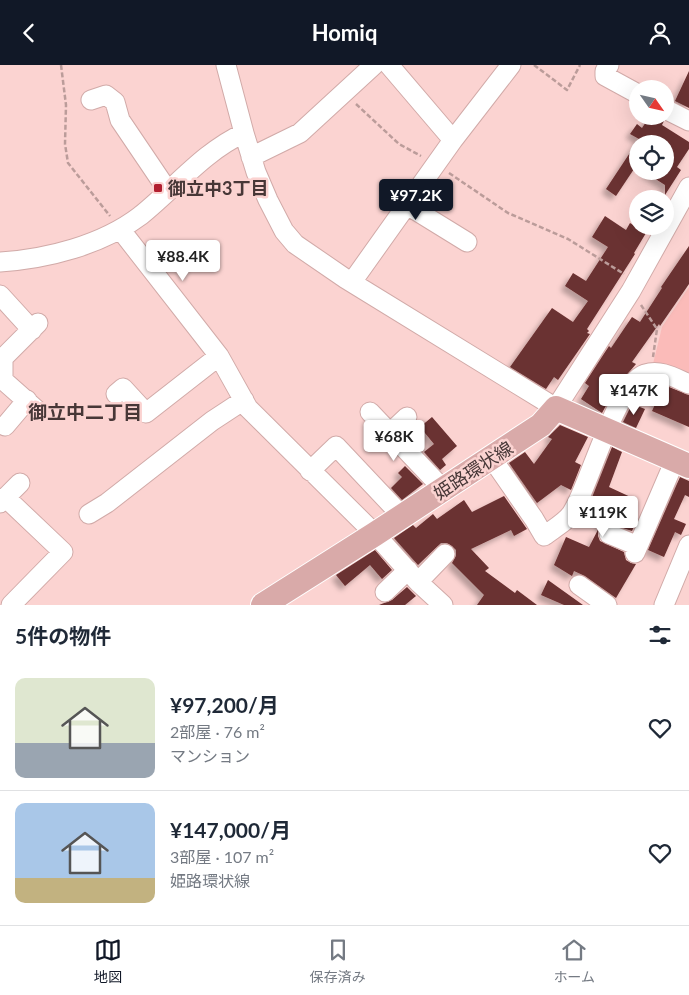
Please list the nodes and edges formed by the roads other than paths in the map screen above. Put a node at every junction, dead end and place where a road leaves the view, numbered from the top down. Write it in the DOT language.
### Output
graph roads {
  1 [pos="226,65"];
  2 [pos="374,65"];
  3 [pos="389,65"];
  4 [pos="511,65"];
  5 [pos="609,65"];
  6 [pos="629,89"];
  7 [pos="92,100"];
  8 [pos="674,114"];
  9 [pos="689,121"];
  10 [pos="244,133"];
  11 [pos="453,140"];
  12 [pos="251,157"];
  13 [pos="689,187"];
  14 [pos="168,191"];
  15 [pos="407,205"];
  16 [pos="120,229"];
  17 [pos="457,242"];
  18 [pos="0,262"];
  19 [pos="352,282"];
  20 [pos="0,295"];
  21 [pos="219,356"];
  22 [pos="689,384"];
  23 [pos="116,394"];
  24 [pos="244,400"];
  25 [pos="556,408"];
  26 [pos="370,412"];
  27 [pos="407,417"];
  28 [pos="5,426"];
  29 [pos="608,431"];
  30 [pos="390,433"];
  31 [pos="491,457"];
  32 [pos="682,463"];
  33 [pos="310,471"];
  34 [pos="20,483"];
  35 [pos="443,489"];
  36 [pos="3,500"];
  37 [pos="89,514"];
  38 [pos="402,516"];
  39 [pos="375,534"];
  40 [pos="609,534"];
  41 [pos="689,545"];
  42 [pos="445,554"];
  43 [pos="413,576"];
  44 [pos="682,584"];
  45 [pos="579,585"];
  46 [pos="385,592"];
  47 [pos="279,601"];
  48 [pos="11,605"];
  49 [pos="443,605"];
  50 [pos="607,605"];
  51 [pos="664,605"];
  1 -- 10 [label="street"];
  2 -- 12 [label="street"];
  3 -- 11 [label="street"];
  4 -- 11 [label="street"];
  5 -- 6 [label="street"];
  7 -- 14 [label="street"];
  8 -- 9 [label="street"];
  10 -- 12 [label="street"];
  10 -- 14 [label="street"];
  11 -- 15 [label="street"];
  12 -- 19 [label="street"];
  13 -- 25 [label="street"];
  14 -- 16 [label="street"];
  15 -- 17 [label="street"];
  15 -- 19 [label="street"];
  16 -- 18 [label="street"];
  16 -- 21 [label="street"];
  19 -- 25 [label="street"];
  20 -- 28 [label="street"];
  21 -- 23 [label="street"];
  21 -- 24 [label="street"];
  22 -- 29 [label="street"];
  24 -- 33 [label="street"];
  24 -- 37 [label="street"];
  25 -- 29 [label="main road"];
  25 -- 31 [label="main road, 姫路環状線"];
  26 -- 30 [label="street"];
  27 -- 30 [label="street"];
  29 -- 31 [label="street"];
  29 -- 32 [label="main road"];
  30 -- 35 [label="street"];
  31 -- 35 [label="main road, 姫路環状線"];
  32 -- 40 [label="street"];
  33 -- 38 [label="street"];
  33 -- 39 [label="street"];
  34 -- 36 [label="street"];
  35 -- 38 [label="main road, 姫路環状線"];
  36 -- 48 [label="street"];
  38 -- 39 [label="main road, 姫路環状線"];
  39 -- 43 [label="street"];
  39 -- 47 [label="main road, 姫路環状線"];
  41 -- 44 [label="street"];
  42 -- 43 [label="street"];
  43 -- 46 [label="street"];
  43 -- 49 [label="street"];
  44 -- 51 [label="street"];
  45 -- 50 [label="street"];
}
